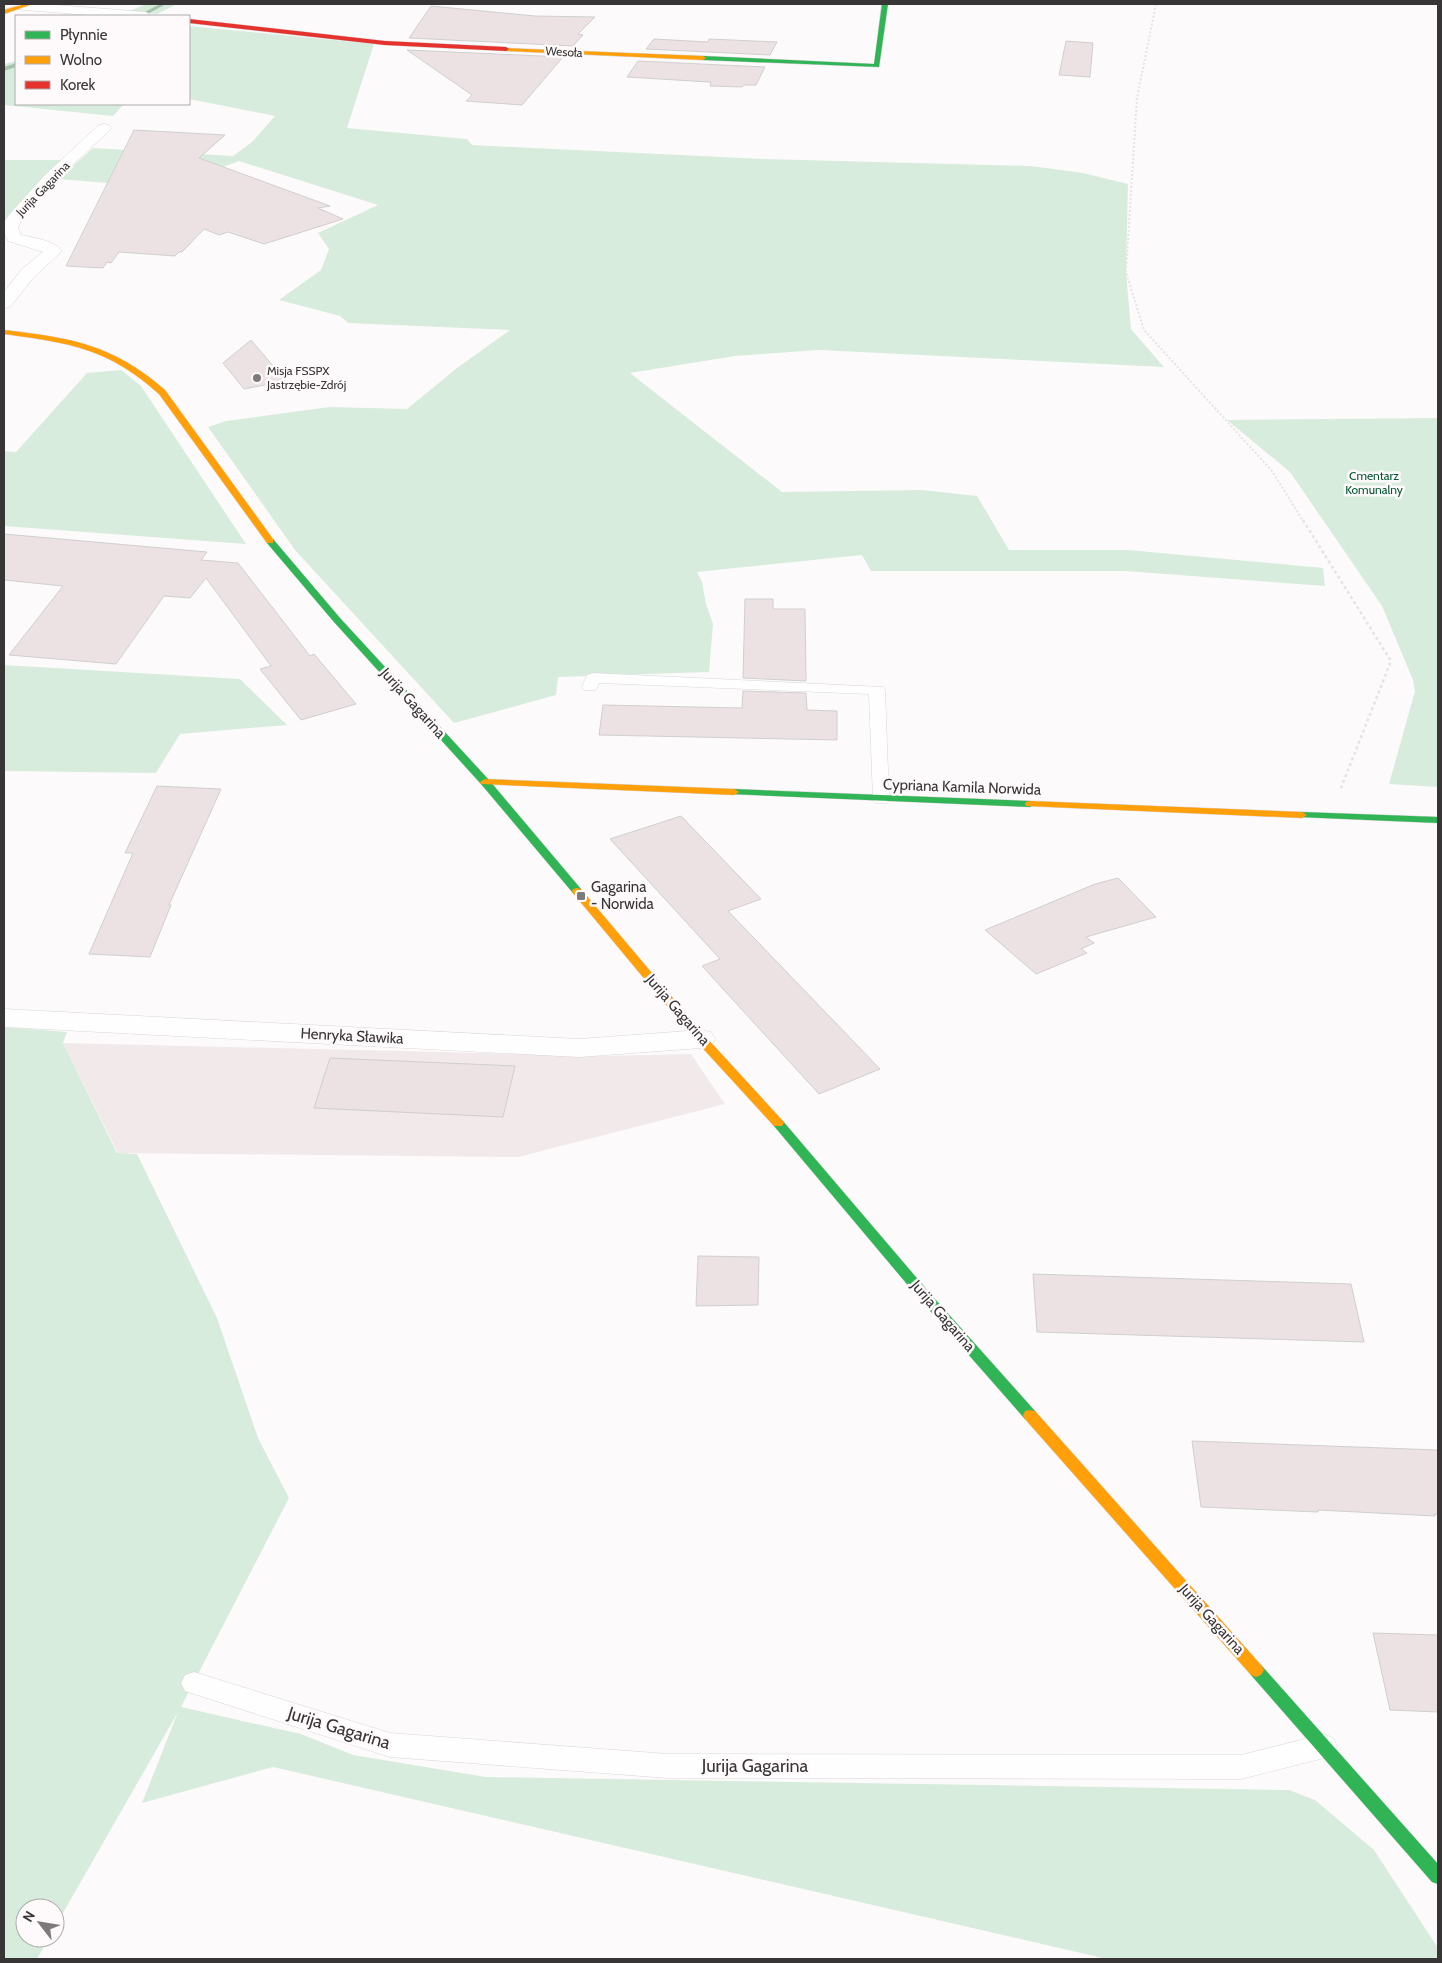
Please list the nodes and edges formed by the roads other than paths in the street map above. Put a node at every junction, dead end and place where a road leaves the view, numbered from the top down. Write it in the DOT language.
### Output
graph roads {
  1 [pos="885,4"];
  2 [pos="27,5"];
  3 [pos="4,12"];
  4 [pos="134,15"];
  5 [pos="190,21"];
  6 [pos="104,128"];
  7 [pos="4,303"];
  8 [pos="4,332"];
  9 [pos="590,687"];
  10 [pos="485,782"];
  11 [pos="881,799"];
  12 [pos="1438,820"];
  13 [pos="4,1018"];
  14 [pos="701,1039"];
  15 [pos="194,1683"];
  16 [pos="1324,1746"];
  17 [pos="1438,1876"];
  1 -- 5 [label="street, Wesoła"];
  2 -- 3 [label="street"];
  2 -- 4 [label="street"];
  6 -- 7 [label="street, Jurija Gagarina"];
  8 -- 10 [label="street, Jurija Gagarina"];
  9 -- 11 [label="lane"];
  10 -- 11 [label="street, Cypriana Kamila Norwida"];
  10 -- 14 [label="street, Jurija Gagarina"];
  11 -- 12 [label="street, Cypriana Kamila Norwida"];
  13 -- 14 [label="street, Henryka Sławika"];
  14 -- 16 [label="street, Jurija Gagarina"];
  15 -- 16 [label="lane, Jurija Gagarina"];
  16 -- 17 [label="street, Jurija Gagarina"];
}
